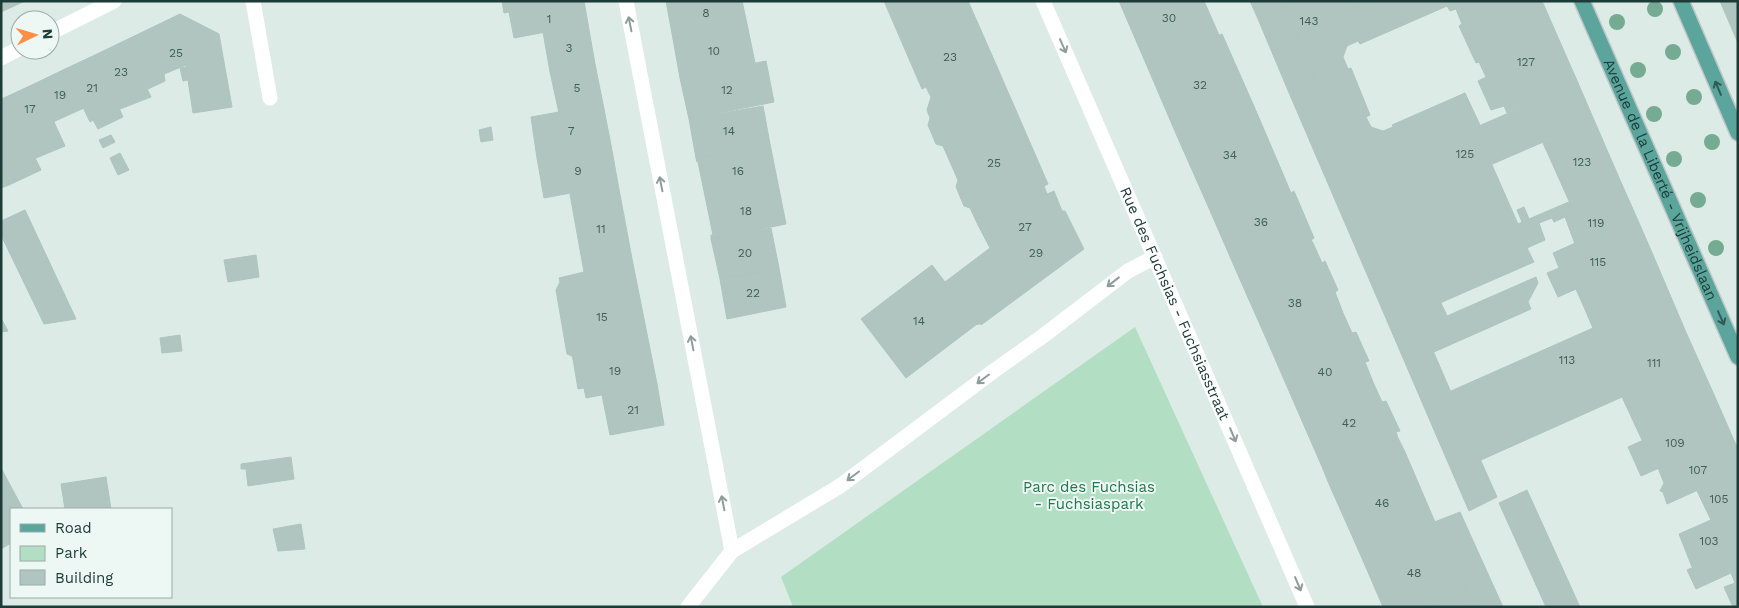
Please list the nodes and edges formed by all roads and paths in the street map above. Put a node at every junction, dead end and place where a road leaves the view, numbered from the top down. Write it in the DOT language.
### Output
graph roads {
  1 [pos="114,1"];
  2 [pos="253,1"];
  3 [pos="626,1"];
  4 [pos="1043,1"];
  5 [pos="1582,1"];
  6 [pos="1680,1"];
  7 [pos="60,28"];
  8 [pos="270,98"];
  9 [pos="1738,133"];
  10 [pos="1155,257"];
  11 [pos="1738,357"];
  12 [pos="732,551"];
  13 [pos="688,607"];
  14 [pos="1307,607"];
  1 -- 7 [label="street"];
  2 -- 8 [label="street"];
  12 -- 3 [label="street, one-way"];
  4 -- 10 [label="street, Rue des Fuchsias - Fuchsiasstraat, one-way"];
  5 -- 11 [label="main road, Avenue de la Liberté - Vrijheidslaan, one-way"];
  9 -- 6 [label="main road, one-way"];
  10 -- 12 [label="street, one-way"];
  10 -- 14 [label="street, Rue des Fuchsias - Fuchsiasstraat, one-way"];
  12 -- 13 [label="street"];
}
